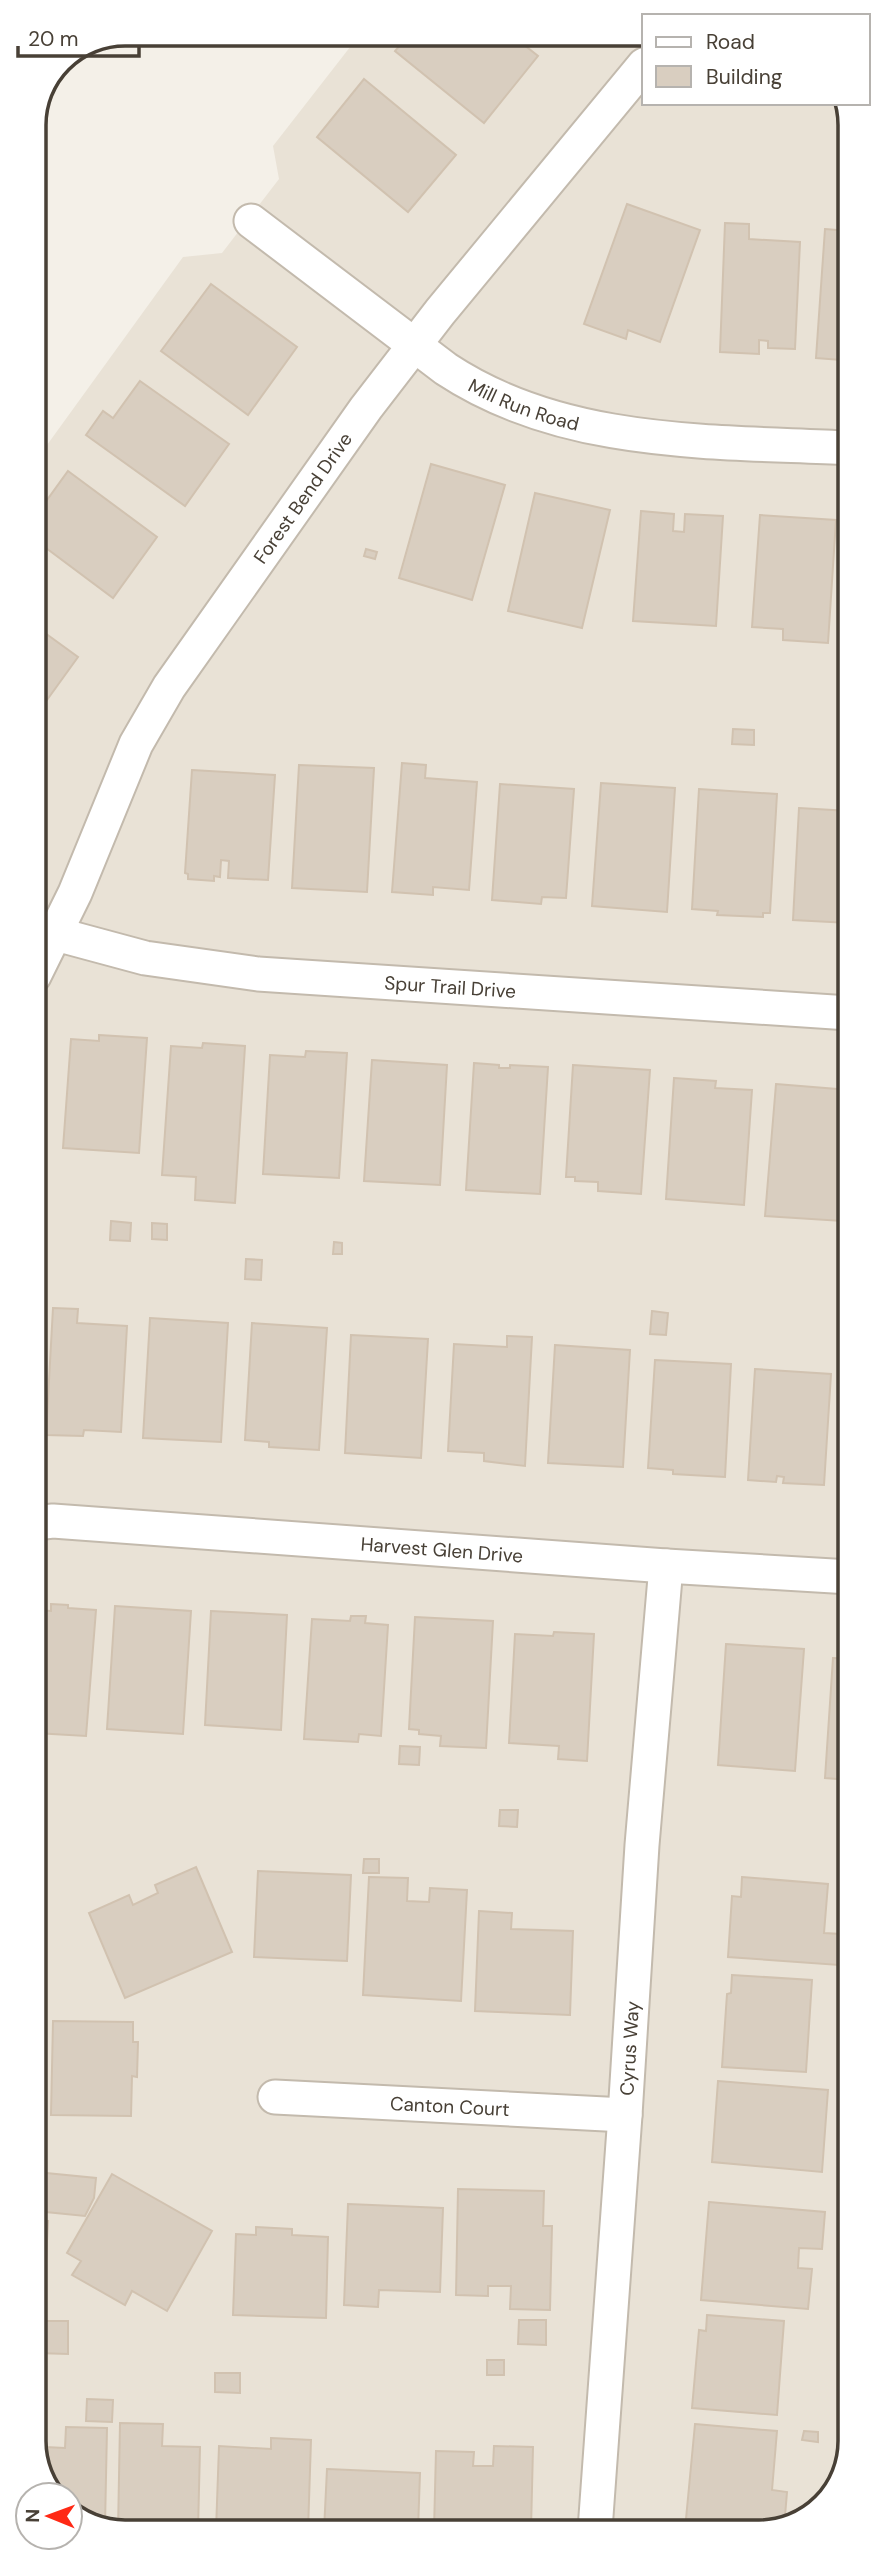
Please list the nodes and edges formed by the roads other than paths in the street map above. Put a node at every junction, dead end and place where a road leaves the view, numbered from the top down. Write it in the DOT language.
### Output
graph roads {
  1 [pos="642,67"];
  2 [pos="250,221"];
  3 [pos="415,345"];
  4 [pos="838,447"];
  5 [pos="56,934"];
  6 [pos="46,953"];
  7 [pos="838,1012"];
  8 [pos="46,1522"];
  9 [pos="666,1566"];
  10 [pos="838,1576"];
  11 [pos="275,2098"];
  12 [pos="625,2115"];
  13 [pos="596,2520"];
  1 -- 3 [label="street, Forest Bend Drive"];
  2 -- 3 [label="street, Mill Run Road"];
  3 -- 4 [label="street, Mill Run Road"];
  3 -- 5 [label="street, Forest Bend Drive"];
  5 -- 6 [label="street, Forest Bend Drive"];
  5 -- 7 [label="street, Spur Trail Drive"];
  8 -- 9 [label="street, Harvest Glen Drive"];
  9 -- 10 [label="street, Harvest Glen Drive"];
  9 -- 12 [label="street, Cyrus Way"];
  11 -- 12 [label="street, Canton Court"];
  12 -- 13 [label="street, Cyrus Way"];
}
